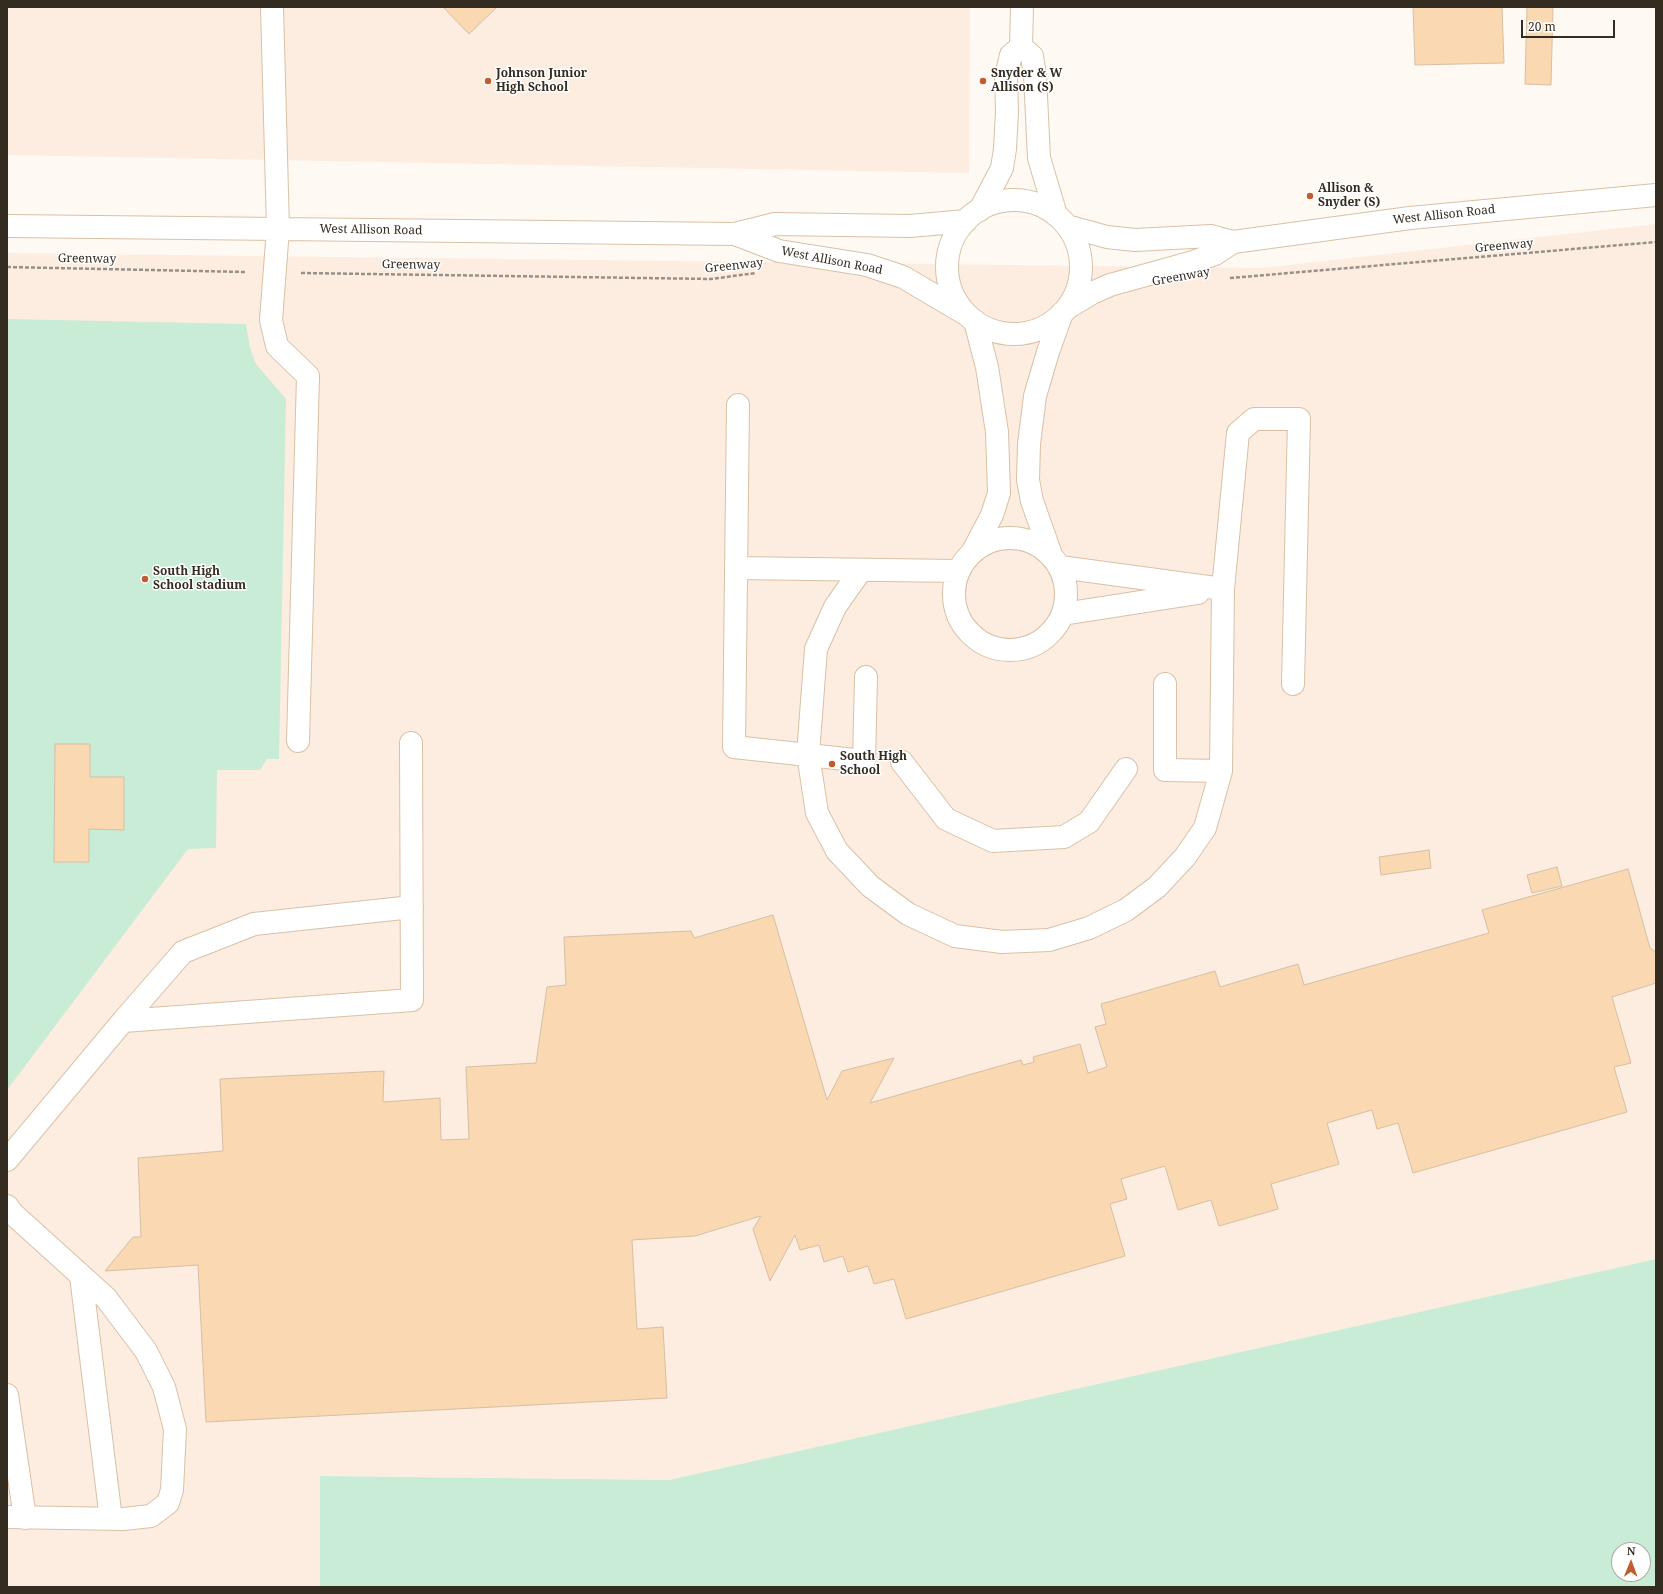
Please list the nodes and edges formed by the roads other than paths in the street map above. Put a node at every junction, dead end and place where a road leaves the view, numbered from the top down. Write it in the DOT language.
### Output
graph roads {
  1 [pos="272,7"];
  2 [pos="1022,7"];
  3 [pos="1022,47"];
  4 [pos="1656,195"];
  5 [pos="973,216"];
  6 [pos="1062,221"];
  7 [pos="7,226"];
  8 [pos="278,229"];
  9 [pos="735,234"];
  10 [pos="1233,242"];
  11 [pos="1065,311"];
  12 [pos="972,318"];
  13 [pos="738,405"];
  14 [pos="971,554"];
  15 [pos="1055,561"];
  16 [pos="736,568"];
  17 [pos="861,570"];
  18 [pos="959,571"];
  19 [pos="1223,589"];
  20 [pos="1063,614"];
  21 [pos="866,677"];
  22 [pos="1165,684"];
  23 [pos="1293,684"];
  24 [pos="298,741"];
  25 [pos="411,743"];
  26 [pos="808,754"];
  27 [pos="902,762"];
  28 [pos="1126,769"];
  29 [pos="1221,771"];
  30 [pos="412,907"];
  31 [pos="123,1021"];
  32 [pos="7,1160"];
  33 [pos="11,1217"];
  34 [pos="81,1276"];
  35 [pos="7,1395"];
  36 [pos="16,1518"];
  37 [pos="111,1519"];
  1 -- 8 [label="street"];
  2 -- 3 [label="street"];
  3 -- 5 [label="street"];
  3 -- 6 [label="street"];
  4 -- 10 [label="street, West Allison Road"];
  5 -- 6 [label="street"];
  5 -- 9 [label="street, West Allison Road"];
  5 -- 12 [label="street"];
  6 -- 10 [label="street, West Allison Road"];
  6 -- 11 [label="street"];
  7 -- 8 [label="street, West Allison Road"];
  8 -- 9 [label="street, West Allison Road"];
  8 -- 24 [label="street"];
  9 -- 12 [label="street, West Allison Road"];
  10 -- 11 [label="street, West Allison Road"];
  11 -- 12 [label="street"];
  11 -- 15 [label="street"];
  12 -- 14 [label="street"];
  13 -- 16 [label="street"];
  14 -- 15 [label="street"];
  14 -- 18 [label="street"];
  15 -- 19 [label="street"];
  15 -- 20 [label="street"];
  16 -- 17 [label="street"];
  16 -- 26 [label="street"];
  17 -- 18 [label="street"];
  17 -- 26 [label="street"];
  18 -- 20 [label="street"];
  19 -- 20 [label="street"];
  19 -- 23 [label="street"];
  19 -- 29 [label="street"];
  21 -- 26 [label="street"];
  22 -- 29 [label="street"];
  25 -- 30 [label="street"];
  26 -- 29 [label="street"];
  27 -- 28 [label="street"];
  30 -- 31 [label="street"];
  30 -- 31 [label="street"];
  31 -- 32 [label="street"];
  33 -- 34 [label="street"];
  34 -- 37 [label="street"];
  34 -- 37 [label="street"];
  35 -- 36 [label="street"];
  36 -- 37 [label="street"];
}
